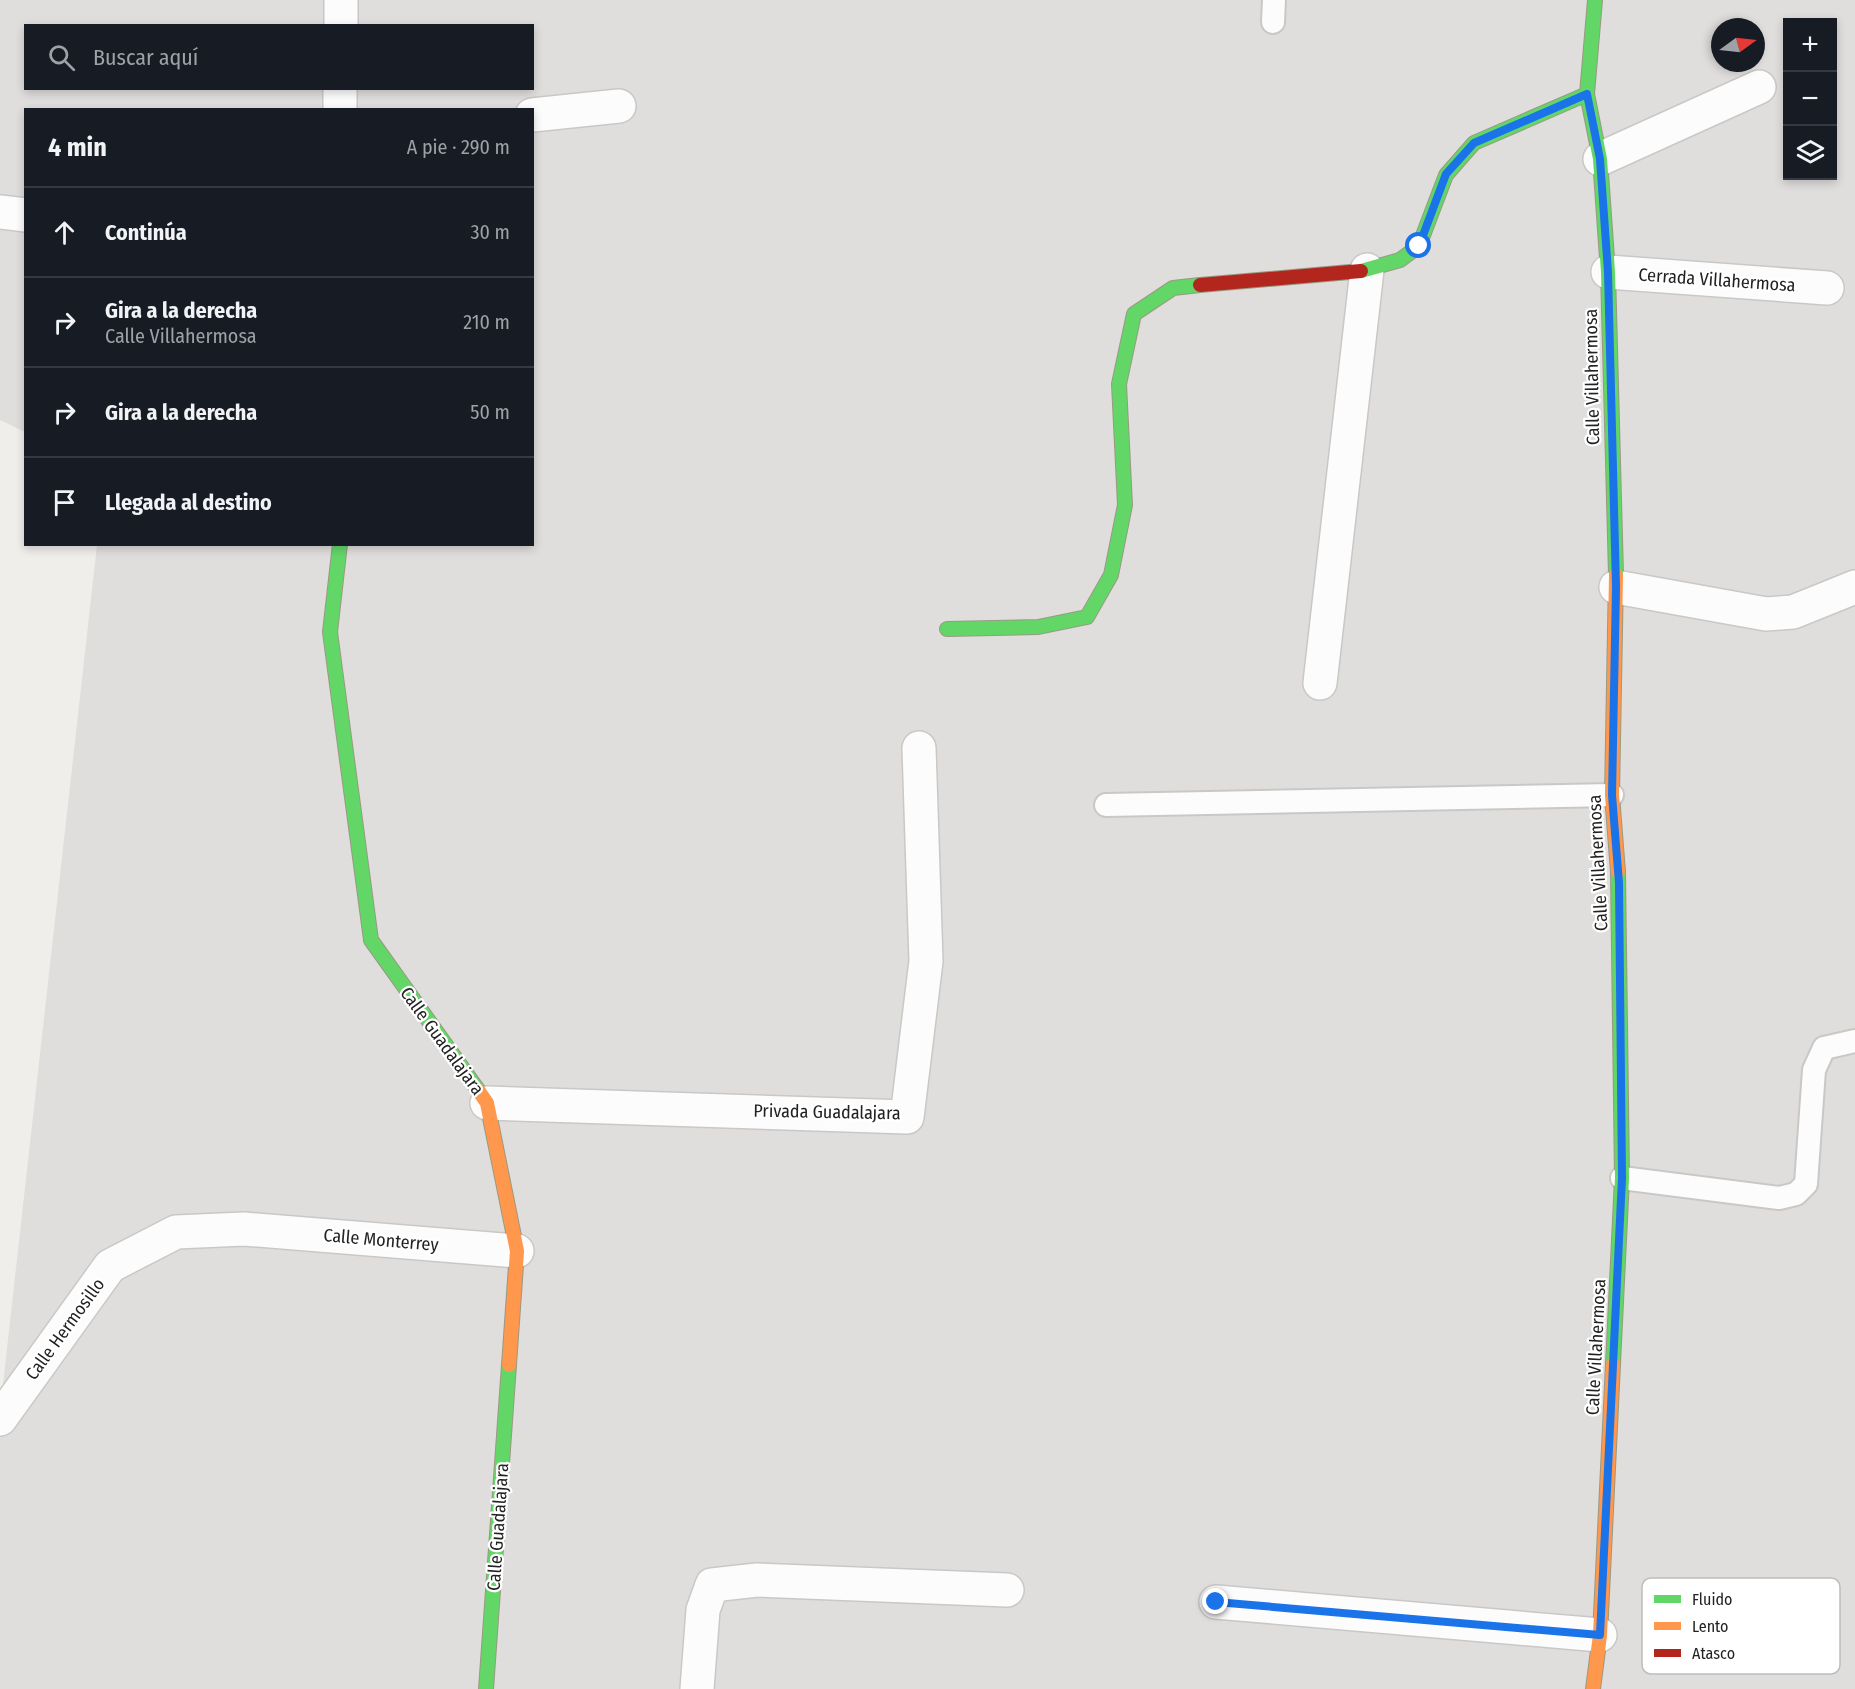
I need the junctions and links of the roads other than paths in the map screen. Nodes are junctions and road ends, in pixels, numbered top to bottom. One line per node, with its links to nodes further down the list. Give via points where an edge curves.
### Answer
1 (341, 0): 5 (street)
2 (1274, 0): 4 (lane)
3 (1595, 0): 8 (street, Calle Villahermosa)
4 (1273, 22)
5 (341, 24)
6 (1758, 87): 12 (street)
7 (340, 90): 10 (street)
8 (1587, 94): 12 (street, Calle Villahermosa); 15 (street, via 1474,143 1446,174 1419,246 1400,260)
9 (619, 106): 11 (street)
10 (340, 108)
11 (534, 115)
12 (1600, 159): 16 (street, Calle Villahermosa)
13 (0, 212): 14 (street)
14 (24, 215)
15 (1366, 270): 21 (street, via 1173,288 1134,314 1119,384 1125,505 1111,575 1092,609 1087,617 1038,627); 22 (street)
16 (1608, 272): 17 (street, Cerrada Villahermosa); 19 (street, Calle Villahermosa)
17 (1827, 288)
18 (340, 546): 27 (street, Calle Guadalajara, via 330,632 371,940)
19 (1616, 587): 20 (street, via 1766,614 1793,612); 24 (street, Calle Villahermosa)
20 (1855, 587)
21 (947, 629)
22 (1320, 683)
23 (920, 747): 27 (street, Privada Guadalajara, via 926,961 908,1117)
24 (1612, 795): 25 (lane); 28 (street, Calle Villahermosa, via 1619,883)
25 (1106, 805)
26 (1855, 1041): 28 (lane, via 1824,1048 1814,1070 1806,1184 1796,1194 1779,1198)
27 (487, 1103): 30 (street, Calle Guadalajara)
28 (1622, 1178): 34 (street, Calle Villahermosa)
29 (244, 1229): 30 (street, Calle Monterrey); 31 (street, Calle Hermosillo, via 176,1233 110,1266)
30 (517, 1251): 35 (street, Calle Guadalajara)
31 (0, 1419)
32 (1007, 1590): 36 (street, via 757,1580 712,1586 703,1610)
33 (1216, 1602): 34 (street)
34 (1600, 1635): 37 (street, Calle Villahermosa)
35 (486, 1689)
36 (697, 1689)
37 (1593, 1689)

